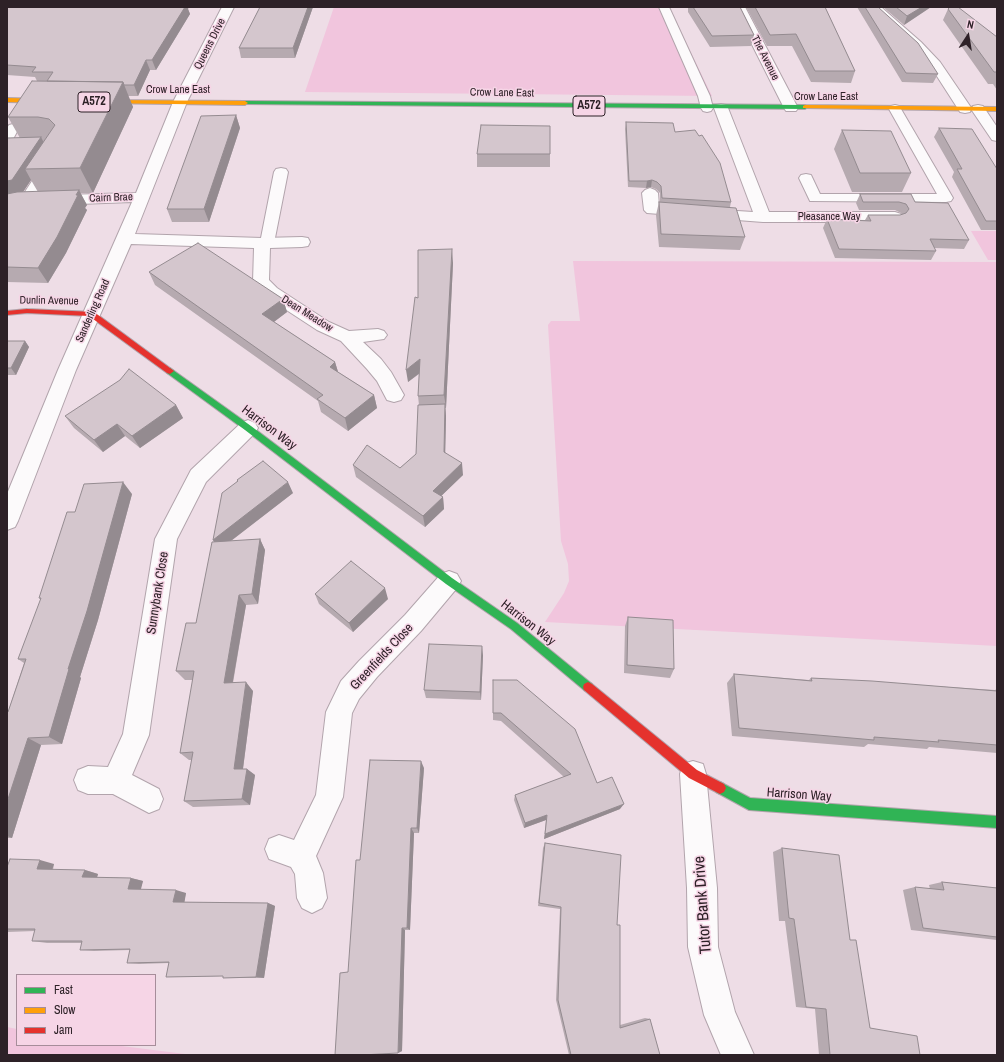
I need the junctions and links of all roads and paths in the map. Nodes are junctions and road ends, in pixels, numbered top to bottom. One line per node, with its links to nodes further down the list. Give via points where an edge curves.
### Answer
1 (228, 7): 8 (street, Queens Drive)
2 (664, 7): 9 (lane, via 704,96)
3 (739, 7): 10 (street, The Avenue)
4 (874, 7): 12 (street, via 917,45)
5 (7, 100): 6 (main road, A572)
6 (61, 101)
7 (91, 102): 8 (main road, Crow Lane East / A572)
8 (180, 102): 9 (main road, Crow Lane East / A572); 19 (street, Sanderling Road)
9 (714, 108): 10 (main road, Crow Lane East / A572); 22 (street)
10 (791, 108): 11 (main road, Crow Lane East / A572)
11 (895, 109): 12 (main road, Crow Lane East / A572); 17 (lane, via 946,198 815,198)
12 (971, 109): 13 (main road, Crow Lane East / A572); 14 (street)
13 (997, 109)
14 (997, 137)
15 (56, 154): 20 (lane)
16 (281, 172): 26 (lane)
17 (806, 178)
18 (650, 193): 22 (street, Pleasance Way, via 652,210)
19 (142, 197): 20 (street, Cairn Brae); 24 (street, Sanderling Road)
20 (26, 201): 21 (street, Cairn Brae)
21 (7, 204)
22 (763, 217): 23 (street, Pleasance Way)
23 (895, 217)
24 (125, 239): 26 (street); 28 (street, Sanderling Road)
25 (302, 242): 26 (street)
26 (265, 243): 30 (street, Dean Meadow, via 261,282 271,292 322,326)
27 (7, 313): 28 (main road, Dunlin Avenue)
28 (91, 314): 32 (main road, Harrison Way); 33 (street, Sanderling Road)
29 (378, 335): 30 (street, Dean Meadow)
30 (347, 337): 31 (street, Dean Meadow, via 374,364)
31 (394, 395)
32 (248, 428): 34 (main road, Harrison Way); 37 (street, Sunnybank Close, via 198,476 166,539 136,735)
33 (7, 521)
34 (449, 581): 35 (main road, Harrison Way, via 514,626); 40 (street, Greenfields Close, via 350,690 339,712 329,797 290,853 309,873)
35 (693, 774): 39 (main road, Harrison Way, via 749,804); 41 (street, Tutor Bank Drive, via 702,888 703,947 720,1015)
36 (88, 780): 37 (street)
37 (116, 781): 38 (street)
38 (149, 799)
39 (997, 822)
40 (312, 898)
41 (738, 1055)

